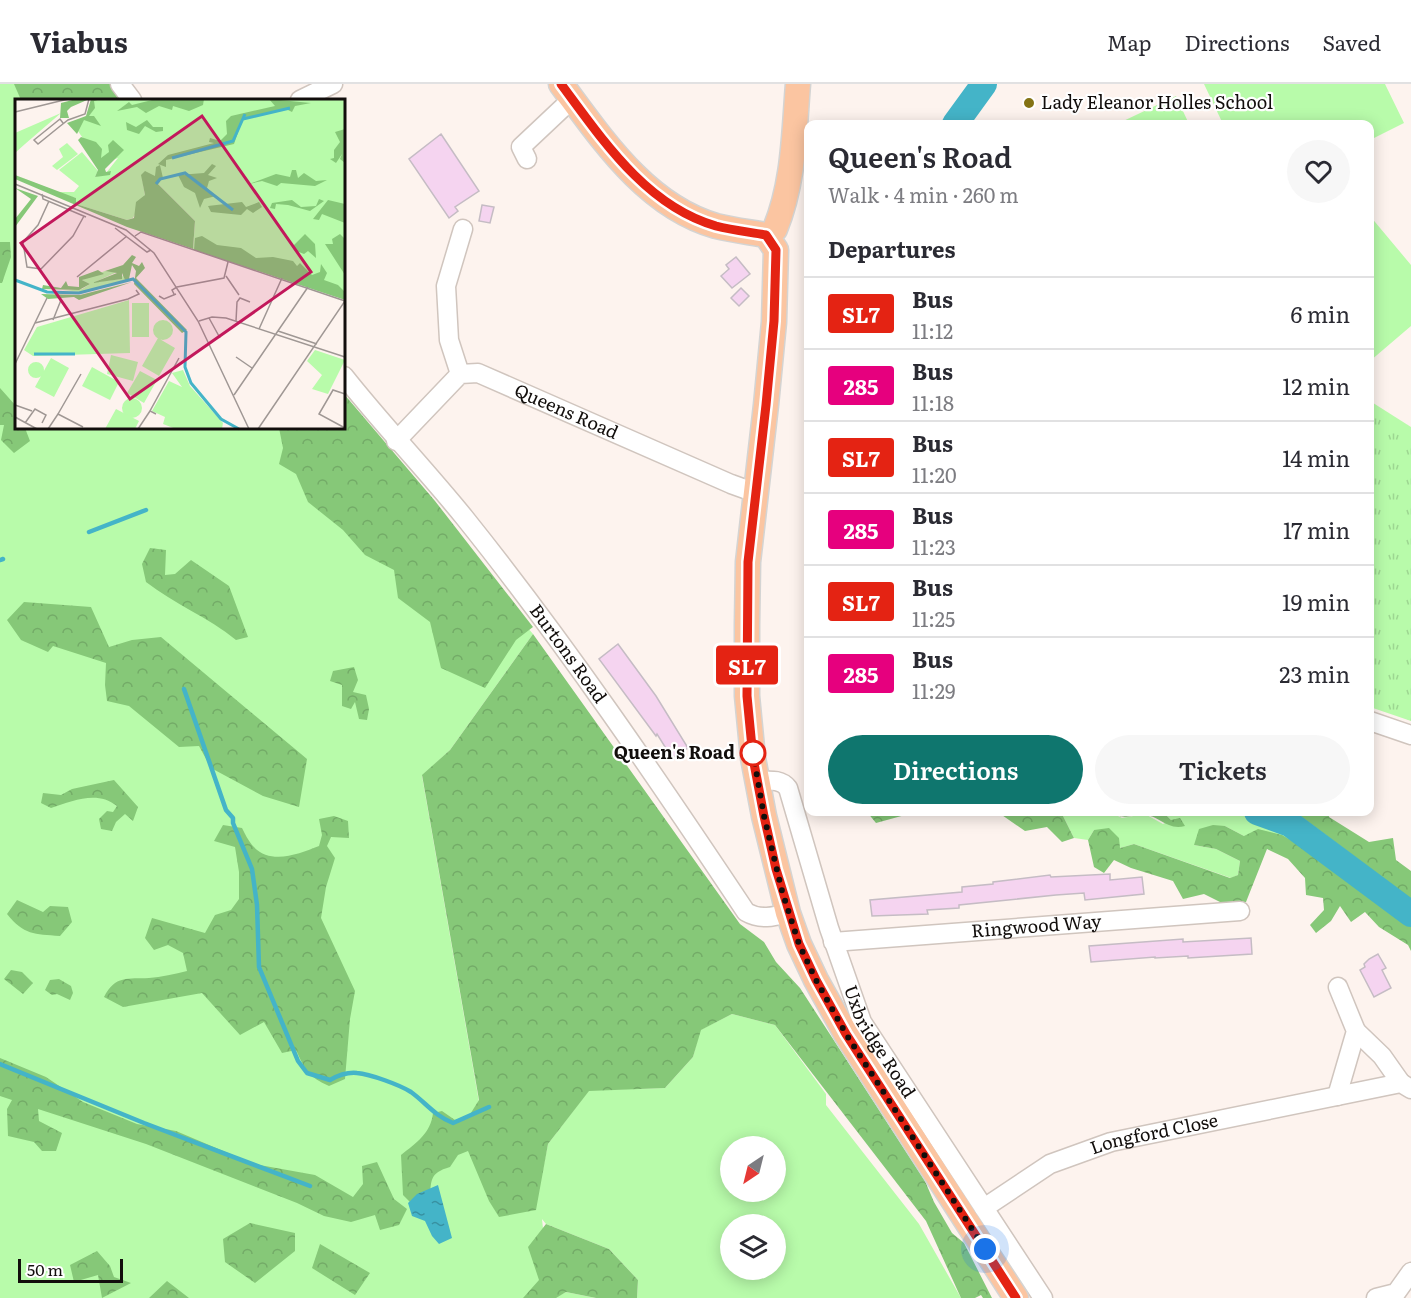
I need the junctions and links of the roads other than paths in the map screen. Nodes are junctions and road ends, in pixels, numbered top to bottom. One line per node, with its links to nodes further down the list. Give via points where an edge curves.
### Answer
1 (120, 84): 5 (street)
2 (333, 84): 6 (street)
3 (798, 84): 9 (main road, Uxbridge Road, via 792,163 782,212)
4 (567, 91): 7 (street, via 521,147); 9 (main road, via 615,153 653,193 682,212 715,226)
5 (131, 99)
6 (302, 99)
7 (527, 159)
8 (463, 229): 10 (street, via 446,286 449,340)
9 (770, 235): 13 (main road, Uxbridge Road, via 776,250 774,321)
10 (460, 374): 12 (street); 13 (street, Queens Road, via 478,373)
11 (345, 377): 12 (street, Burtons Road)
12 (396, 441): 18 (street, Burtons Road, via 463,516 586,679 746,912 771,918)
13 (756, 493): 16 (main road, Uxbridge Road, via 748,562 747,696)
14 (1374, 722): 15 (street)
15 (1411, 735)
16 (757, 781): 18 (main road, Uxbridge Road); 19 (street, Uxbridge Road, via 784,782 788,788)
17 (1240, 911): 19 (street, Ringwood Way)
18 (788, 913): 27 (main road, Uxbridge Road, via 816,980 846,1034)
19 (833, 942): 24 (street, Uxbridge Road, via 862,1022)
20 (1338, 987): 21 (street, Longford Close)
21 (1356, 1031): 22 (street, Longford Close); 23 (street)
22 (1406, 1086): 23 (street, Longford Close)
23 (1337, 1096): 24 (street, Longford Close, via 1111,1142 1050,1164)
24 (984, 1208): 28 (street, Uxbridge Road)
25 (1411, 1272): 26 (street)
26 (1397, 1296): 29 (street)
27 (1016, 1298)
28 (1042, 1298)
29 (1376, 1298)

